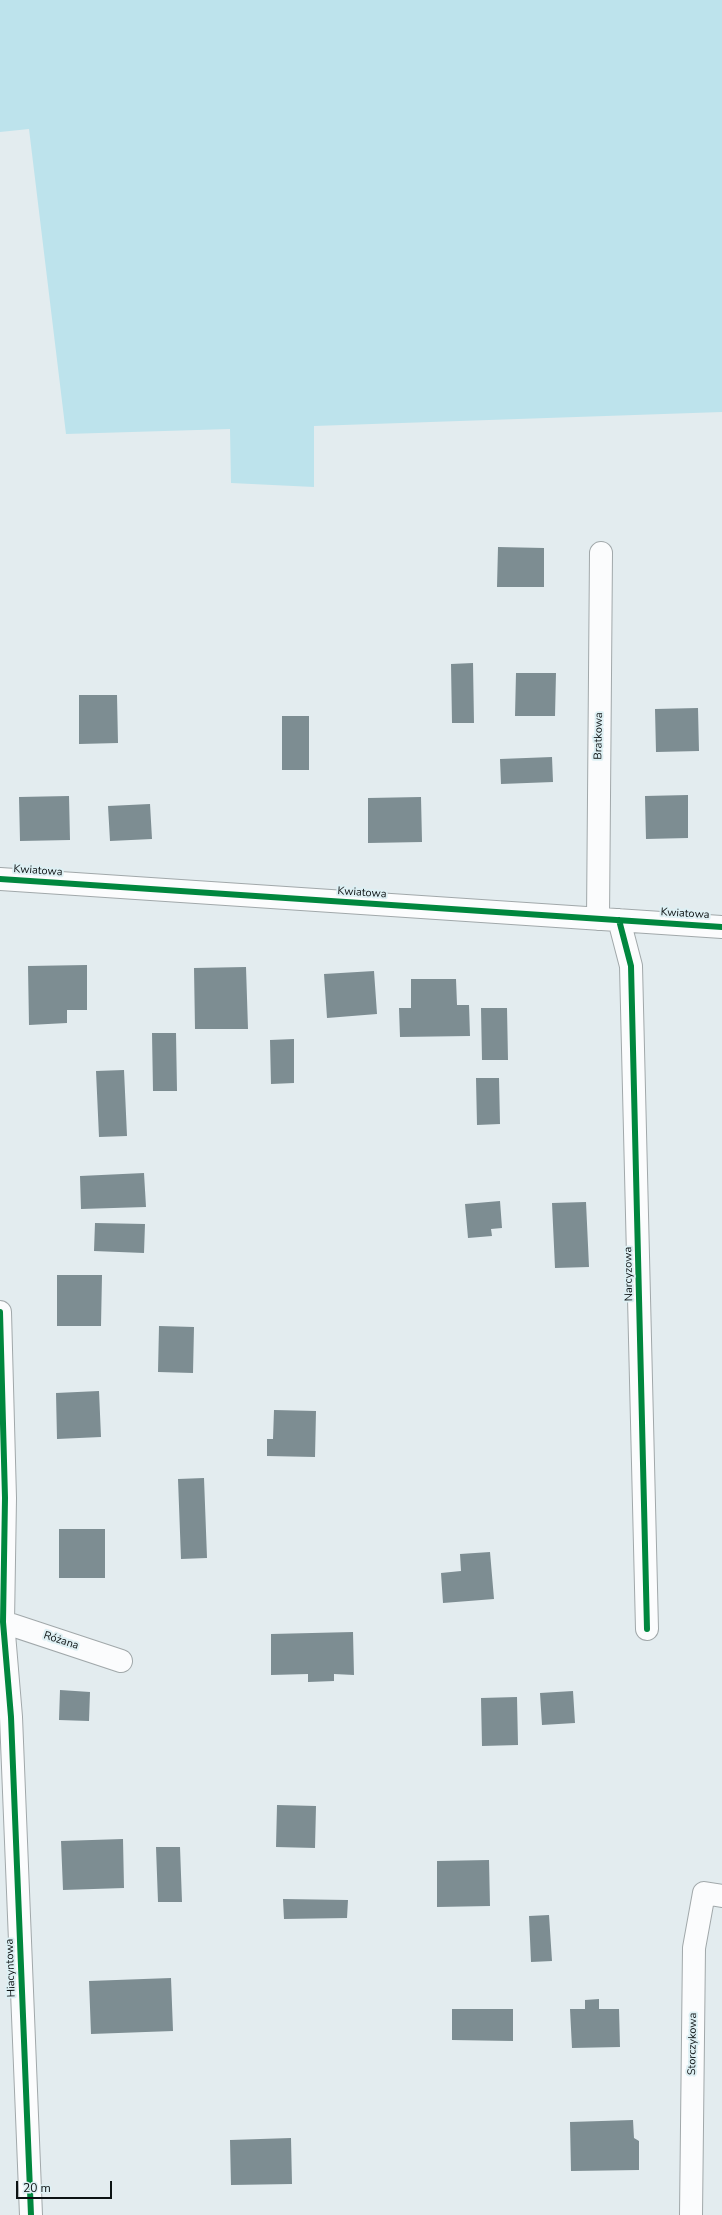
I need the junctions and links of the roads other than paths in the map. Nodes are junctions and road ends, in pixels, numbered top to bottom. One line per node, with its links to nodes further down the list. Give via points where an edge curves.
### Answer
1 (601, 553): 3 (street, Bratkowa)
2 (0, 879): 3 (street, Kwiatowa)
3 (608, 920): 4 (street, Kwiatowa); 7 (street, Narcyzowa, via 632,966)
4 (722, 926)
5 (0, 1312): 6 (street, Hiacyntowa, via 5,1498)
6 (2, 1622): 8 (street, Różana); 10 (street, Hiacyntowa, via 11,1717)
7 (647, 1629)
8 (121, 1662)
9 (722, 1896): 11 (street, Storczykowa, via 704,1893 694,1948)
10 (31, 2215)
11 (691, 2215)

